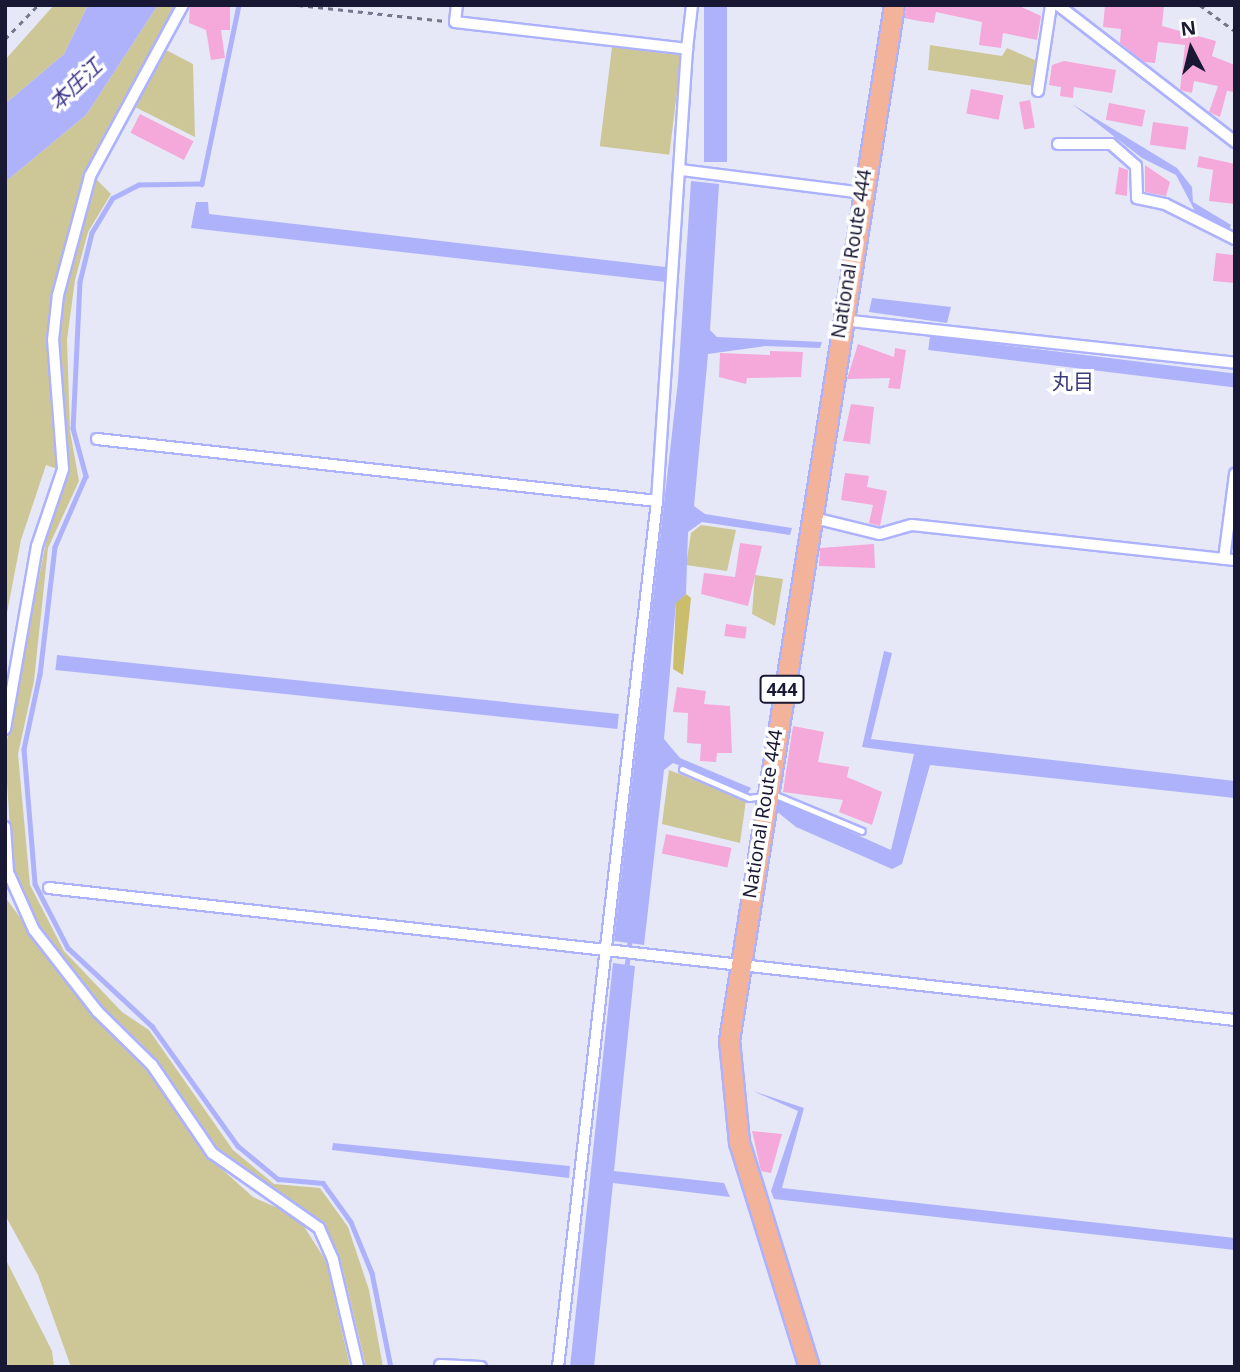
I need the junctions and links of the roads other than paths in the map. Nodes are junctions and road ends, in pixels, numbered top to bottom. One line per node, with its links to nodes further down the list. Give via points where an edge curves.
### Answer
1 (183, 5): 21 (street, via 90,176 58,295 54,340 63,469 37,546)
2 (457, 5): 7 (street, via 455,22)
3 (692, 5): 7 (street)
4 (894, 5): 12 (highway, National Route 444 / 444)
5 (1051, 5): 8 (street)
6 (1058, 5): 9 (street)
7 (687, 49): 11 (street)
8 (1038, 91)
9 (1235, 142)
10 (1058, 144): 13 (street, via 1111,144 1136,166 1137,198 1165,204)
11 (681, 170): 12 (street); 18 (street)
12 (863, 193): 14 (highway, National Route 444 / 444)
13 (1235, 239)
14 (842, 320): 15 (street); 19 (highway, National Route 444 / 444)
15 (1235, 363)
16 (97, 439): 18 (street)
17 (1235, 474): 20 (street)
18 (657, 501): 27 (street)
19 (809, 517): 20 (street, via 880,534 912,524); 23 (highway, National Route 444 / 444)
20 (1229, 559)
21 (5, 729)
22 (682, 769): 23 (lane, via 749,798)
23 (766, 796): 25 (lane, via 776,793); 28 (highway, National Route 444 / 444)
24 (5, 827): 31 (street, via 15,896 42,941 97,1012 152,1065 212,1153 318,1228 333,1260)
25 (862, 831)
26 (49, 888): 27 (street)
27 (604, 950): 28 (street); 33 (street)
28 (740, 964): 29 (street); 34 (highway, National Route 444 / 444, via 729,1040 731,1105)
29 (1235, 1020)
30 (440, 1365): 32 (street)
31 (358, 1367)
32 (481, 1367)
33 (558, 1367)
34 (809, 1367)

